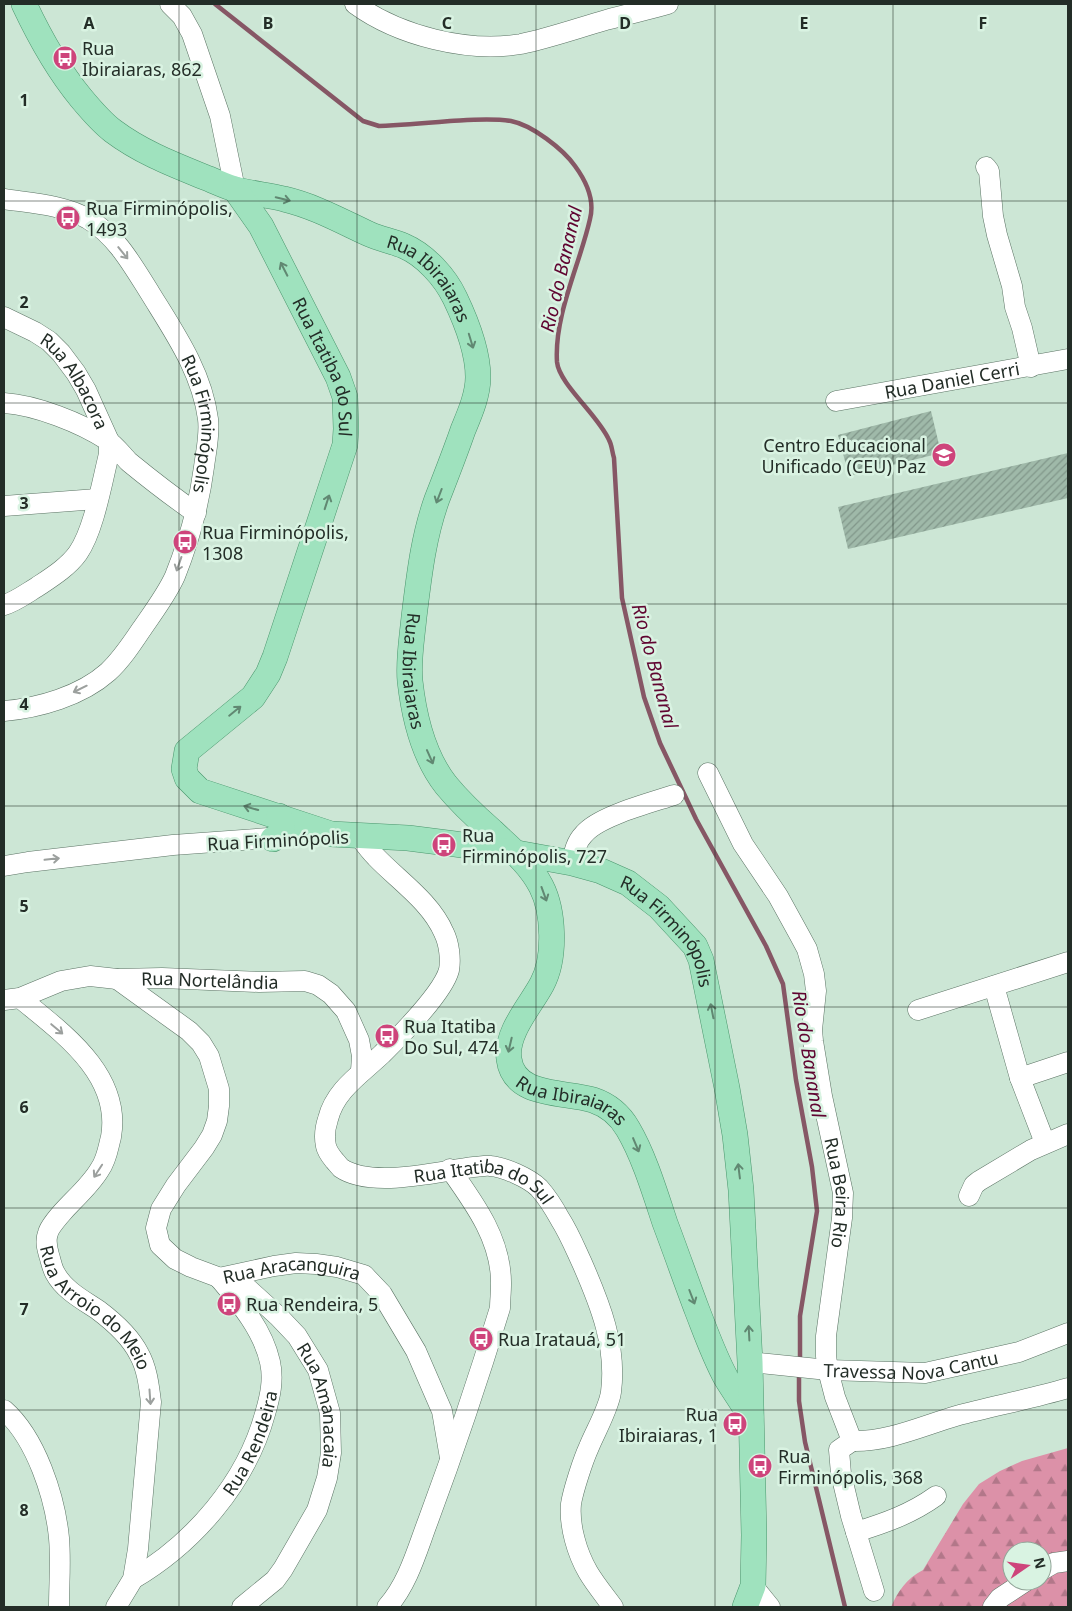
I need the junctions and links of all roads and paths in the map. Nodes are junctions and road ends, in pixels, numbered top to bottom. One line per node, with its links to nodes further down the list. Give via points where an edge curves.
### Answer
1 (24, 4): 6 (main road, Rua Ibiraiaras, via 57,67 109,128 161,160)
2 (170, 4): 6 (street, via 182,16 192,34 220,116)
3 (355, 4): 4 (street, via 415,34 487,46 522,44)
4 (668, 4)
5 (986, 166): 10 (street, via 997,235)
6 (235, 189): 21 (main road, Rua Itatiba do Sul, one-way to 6, via 200,791 187,778 185,759 192,747 253,697 268,674 345,445 345,396 261,226); 25 (main road, Rua Ibiraiaras, one-way to 25, via 286,199 409,248 427,261 450,288 461,312 473,347 478,377 475,400 428,528 409,673 421,733 439,774 468,809)
7 (4, 198): 16 (street, Rua Firminópolis, one-way to 16, via 67,210 97,225 126,255 184,347 208,418 209,434)
8 (4, 317): 13 (street, Rua Albacora, via 35,332 61,353 86,390)
9 (1068, 360): 10 (street, Rua Daniel Cerri)
10 (1030, 367): 11 (street, Rua Daniel Cerri)
11 (836, 401)
12 (4, 403): 13 (street, via 35,409 81,426)
13 (109, 441): 14 (street, Rua Albacora, via 109,454); 16 (street, via 127,460)
14 (97, 499): 15 (street); 17 (street, Rua Albacora, via 88,533 78,553 52,578)
15 (4, 506)
16 (196, 513): 18 (street, Rua Firminópolis, one-way to 18, via 174,578 126,652 108,672 68,696)
17 (4, 605)
18 (4, 711)
19 (708, 773): 45 (street, Rua Beira Rio, via 743,844 800,936 814,974 813,1041 844,1193)
20 (674, 795): 26 (street, via 596,822 576,846)
21 (276, 827): 22 (main road, Rua Itatiba do Sul); 27 (street, Rua Firminópolis, one-way to 21, via 173,845)
22 (331, 834): 23 (main road, Rua Firminópolis)
23 (359, 836): 24 (main road, Rua Firminópolis); 28 (street, Rua Itatiba do Sul)
24 (385, 838): 25 (main road, Rua Firminópolis, via 408,838); 28 (street, Rua Itatiba do Sul)
25 (518, 853): 26 (main road, Rua Firminópolis); 44 (main road, Rua Ibiraiaras, one-way to 44, via 543,890 551,925 551,942 548,969 515,1029 508,1051 509,1061 518,1079 528,1086 590,1099 607,1106 627,1126)
26 (572, 863): 43 (main road, Rua Firminópolis, one-way to 26, via 735,1135 701,960 695,946 645,894 601,871)
27 (4, 866)
28 (396, 876): 35 (street, Rua Itatiba do Sul, via 435,917 445,933 449,969 429,1003)
29 (1068, 962): 31 (street)
30 (117, 979): 32 (street, Rua Nortelândia, via 79,977); 35 (street, Rua Nortelândia, via 305,981 331,994 346,1011 359,1040); 41 (street, Rua Aracanguira, via 189,1031 201,1043 215,1072 219,1106 215,1128 167,1197 156,1228 160,1245 175,1259)
31 (994, 986): 33 (street); 36 (street)
32 (12, 999): 55 (street, Rua Arroio do Meio, one-way to 55, via 72,1041 98,1074 110,1103 112,1131 107,1154 88,1185 48,1232 46,1245 55,1274 62,1283 120,1328 140,1355 146,1371 151,1402)
33 (918, 1010)
34 (1068, 1062): 36 (street)
35 (361, 1071): 39 (street, Rua Itatiba do Sul, via 330,1108 326,1145 340,1168 367,1177 382,1178)
36 (1020, 1078): 38 (street)
37 (1068, 1134): 38 (street)
38 (1045, 1143): 40 (street, via 978,1181)
39 (450, 1169): 50 (street, via 488,1228 502,1284 500,1308); 63 (street, Rua Itatiba do Sul, via 490,1166 513,1172 537,1186 566,1229 595,1292 611,1348 613,1374 610,1397 586,1454 572,1503 572,1522 588,1572)
40 (969, 1196)
41 (219, 1278): 50 (street, Rua Aracanguira, via 296,1263 337,1267 364,1275 382,1294 416,1351 442,1411); 55 (street, Rua Rendeira, via 250,1318 270,1362 270,1397 262,1425 243,1469 223,1499 177,1547 155,1566); 61 (street, Rua Amanacaia, via 247,1288 297,1336 318,1370 332,1433 327,1478 317,1510 283,1570)
42 (1068, 1334): 45 (street, Travessa Nova Cantu, via 1019,1352 925,1374)
43 (757, 1362): 44 (main road); 45 (street, Travessa Nova Cantu); 46 (main road, Rua Firminópolis)
44 (721, 1367): 46 (main road, Rua Ibiraiaras)
45 (820, 1369): 49 (street, Rua Beira Rio)
46 (742, 1388): 58 (main road, Rua Firminópolis, via 751,1417 754,1535)
47 (1068, 1388): 49 (street, via 957,1416 887,1438)
48 (4, 1410): 59 (street, via 32,1449 50,1498 58,1538)
49 (852, 1442): 52 (street, via 839,1452 841,1474)
50 (450, 1462): 62 (street, Rua Aracanguira, via 409,1570)
51 (936, 1496): 52 (street, via 906,1515)
52 (856, 1532): 56 (street)
53 (1068, 1561): 54 (street)
54 (1052, 1563)
55 (133, 1578): 60 (street, Rua Arroio do Meio)
56 (874, 1591)
57 (1011, 1591): 65 (street)
58 (749, 1597): 64 (street)
59 (59, 1607)
60 (116, 1607)
61 (242, 1607)
62 (388, 1607)
63 (613, 1607)
64 (770, 1607)
65 (993, 1607)

